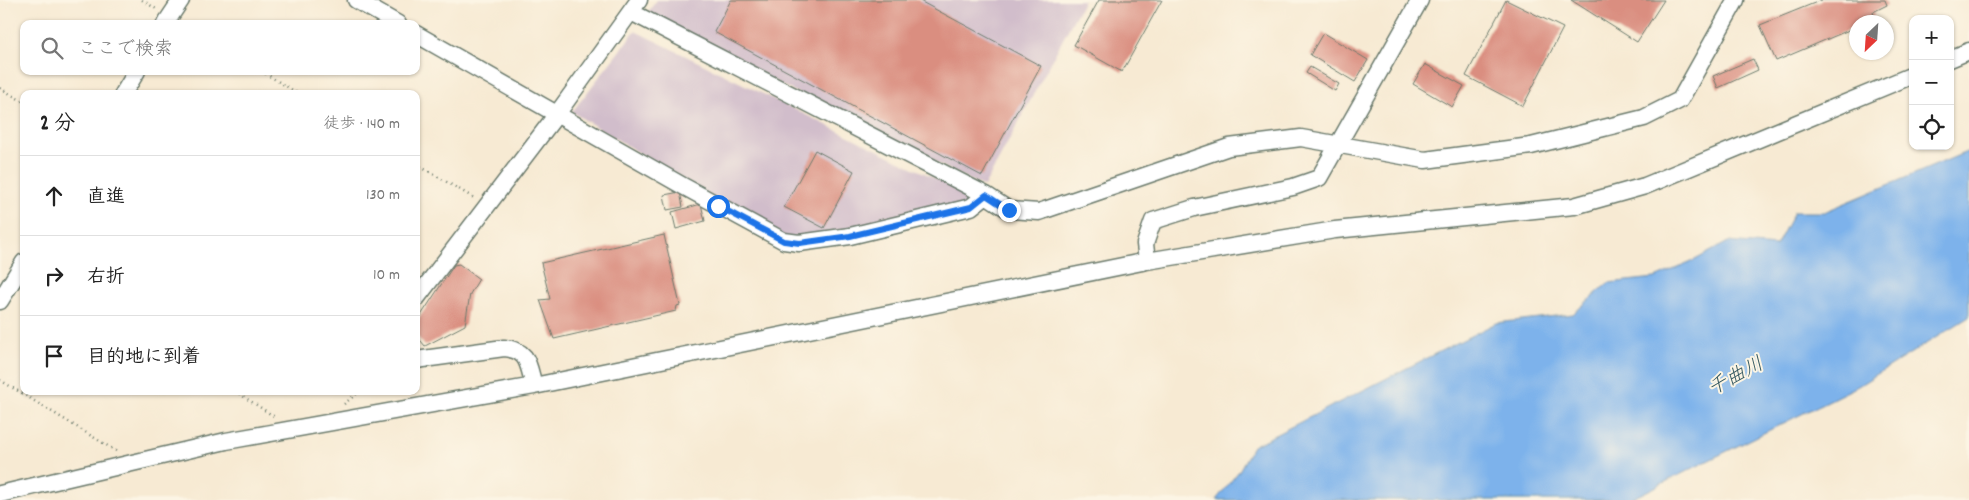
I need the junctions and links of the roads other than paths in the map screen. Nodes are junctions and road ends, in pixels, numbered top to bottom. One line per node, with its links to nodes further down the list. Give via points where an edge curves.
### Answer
1 (180, 0): 6 (street)
2 (356, 0): 7 (street)
3 (1420, 0): 15 (street)
4 (1736, 0): 15 (street, via 1680,100 1644,118 1531,146 1425,160)
5 (635, 6): 14 (street); 16 (street)
6 (168, 20)
7 (391, 20)
8 (420, 36): 14 (street)
9 (1969, 51): 10 (street)
10 (1954, 57)
11 (135, 75): 13 (street)
12 (1909, 77): 17 (street, via 1645,186 1574,206 1335,230)
13 (125, 90)
14 (557, 114): 16 (street, via 784,241 800,243 850,236 971,207); 19 (street)
15 (1339, 145): 16 (street, via 1302,138 1229,147 1039,212 1009,210); 17 (street, via 1319,178 1153,221 1145,244)
16 (986, 195)
17 (1147, 261): 22 (street)
18 (20, 268): 20 (street)
19 (420, 294)
20 (0, 301)
21 (420, 359): 22 (street, via 515,349 526,356)
22 (534, 386): 23 (street, via 226,441)
23 (0, 494)

